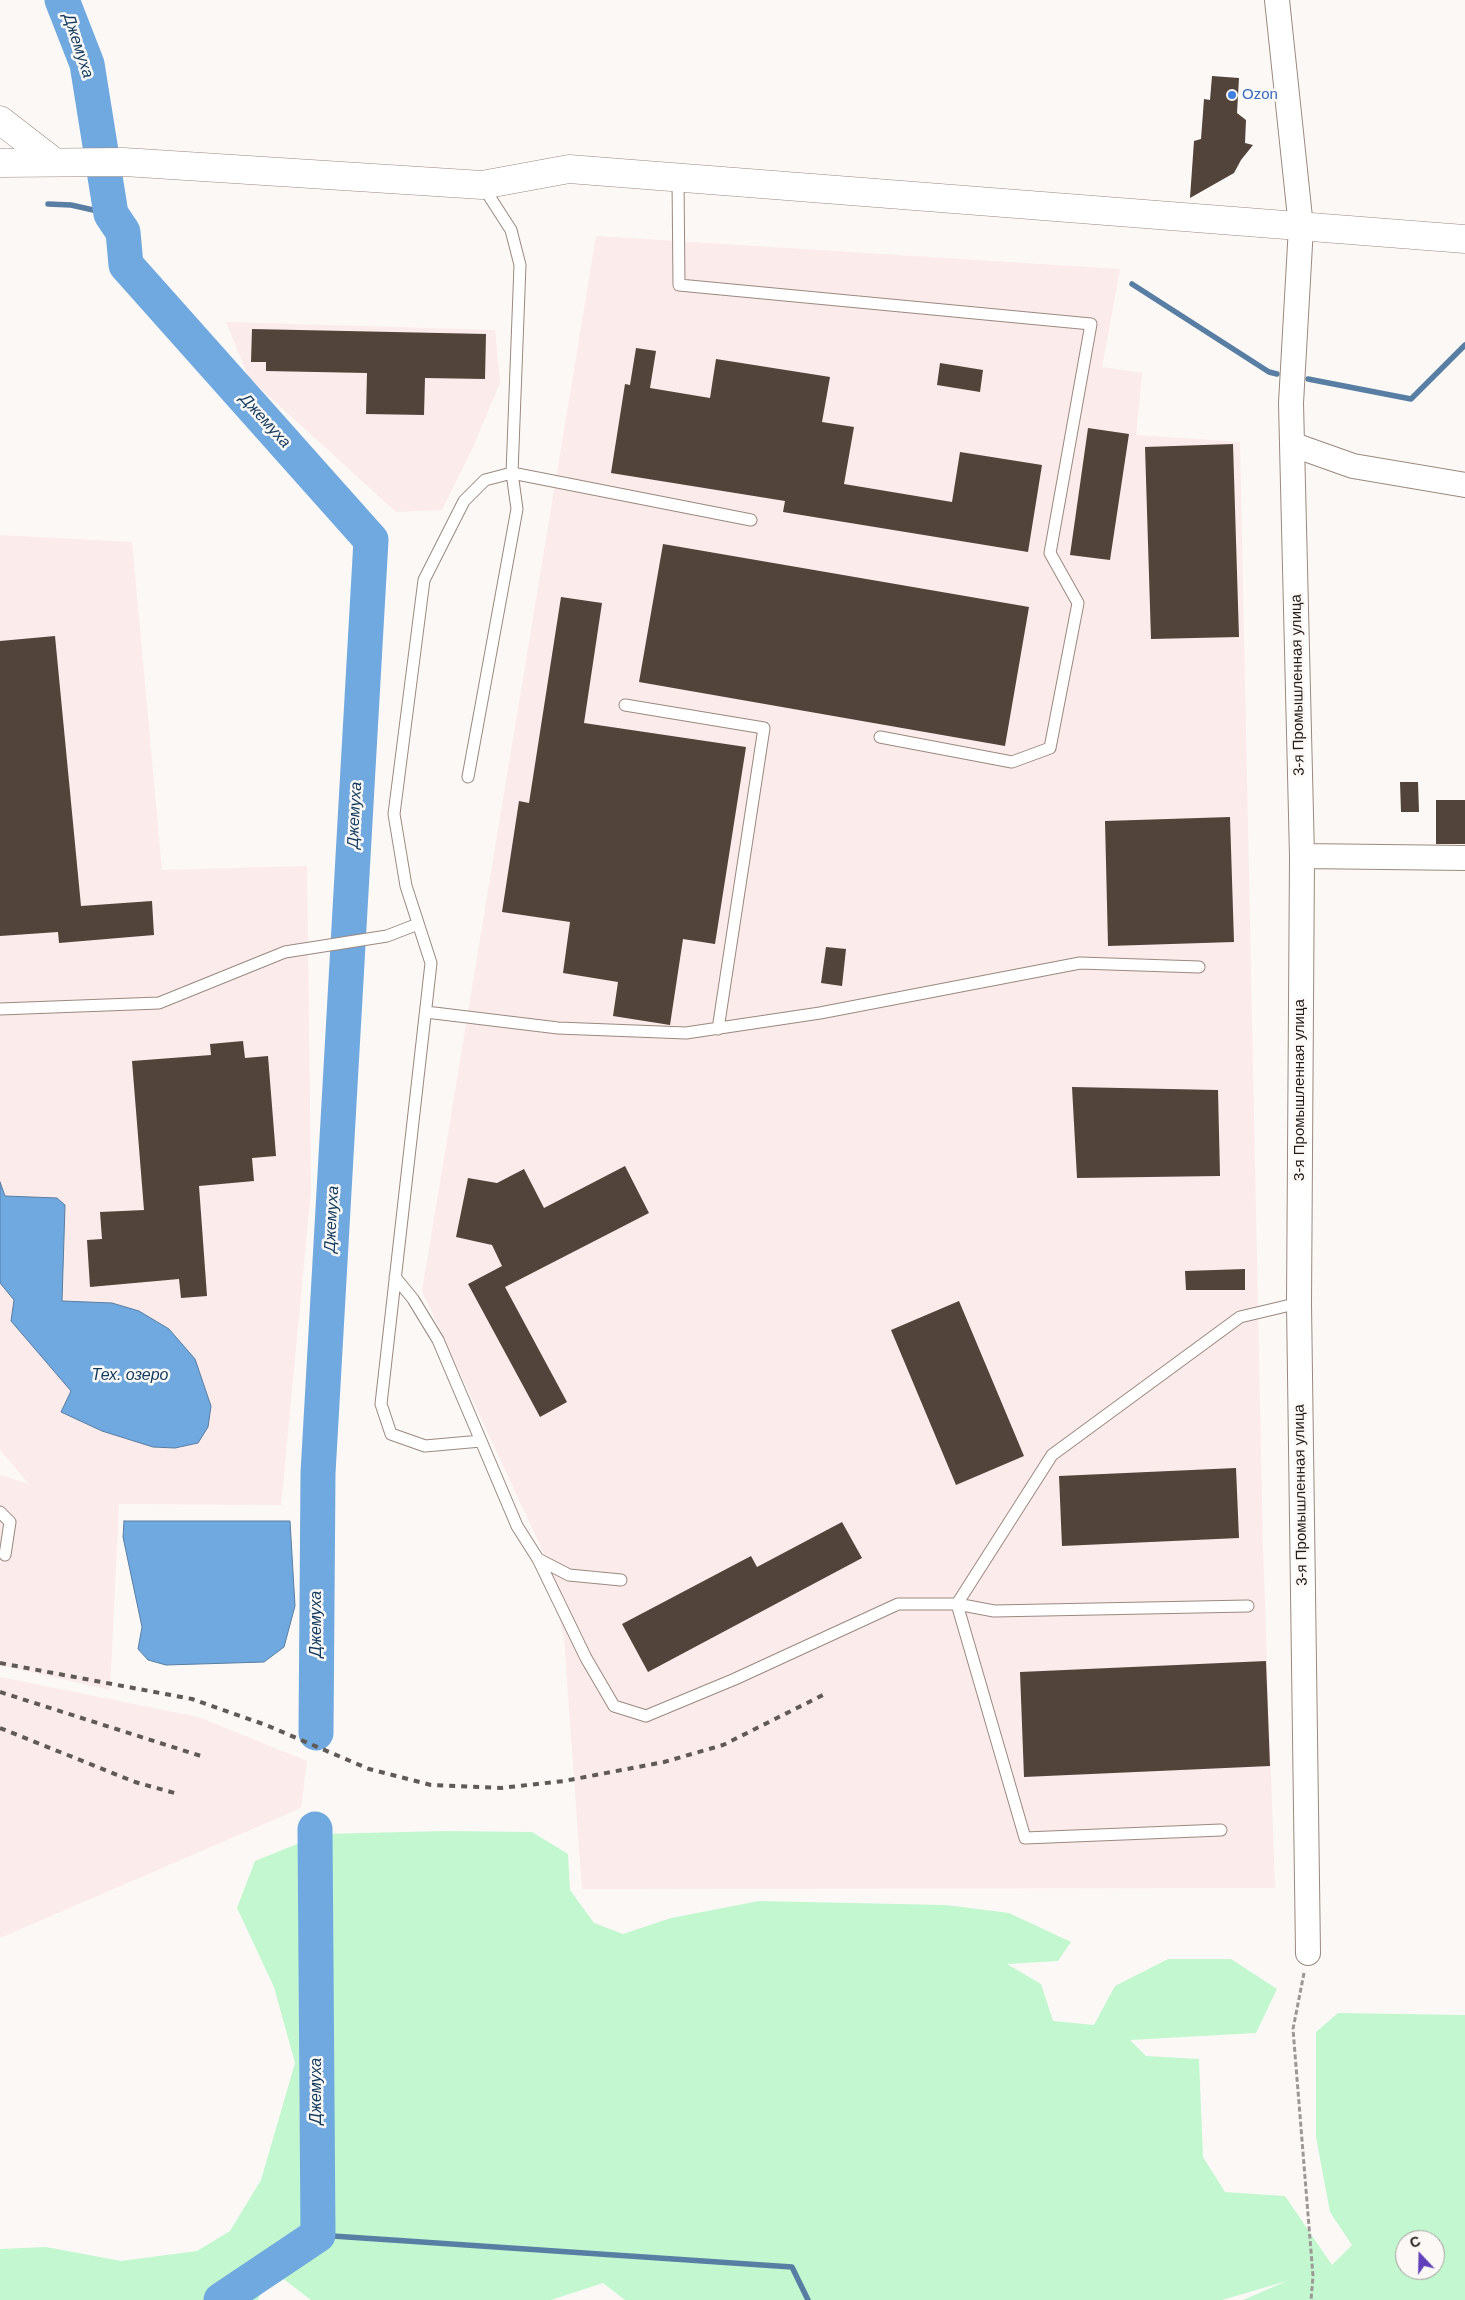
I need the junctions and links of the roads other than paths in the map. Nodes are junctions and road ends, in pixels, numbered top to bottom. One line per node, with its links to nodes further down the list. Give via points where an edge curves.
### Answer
1 (1277, 0): 7 (street, 3-я Промышленная улица)
2 (0, 120): 3 (street)
3 (58, 161): 4 (street); 6 (street, via 124,162)
4 (0, 163)
5 (678, 178): 6 (street, via 569,169); 7 (street); 14 (lane, via 679,285 1091,324 1050,553 1078,603 1050,748 1012,762)
6 (482, 185): 10 (lane, via 510,230 520,265)
7 (1301, 227): 8 (street); 9 (street, 3-я Промышленная улица, via 1291,402)
8 (1465, 238)
9 (1294, 445): 11 (street, via 1353,466); 16 (street, 3-я Промышленная улица)
10 (512, 473): 12 (lane); 15 (lane, via 517,509); 18 (lane, via 485,480 464,501 424,580 394,814 406,886)
11 (1465, 485)
12 (751, 520)
13 (625, 705): 22 (lane, via 764,728)
14 (880, 737)
15 (468, 777)
16 (1302, 856): 17 (street); 24 (street, 3-я Промышленная улица)
17 (1465, 858)
18 (418, 924): 20 (lane, via 387,936 285,952 159,1003); 21 (lane, via 432,963)
19 (1199, 967): 22 (lane, via 1080,963 820,1014)
20 (0, 1009)
21 (426, 1012): 22 (lane, via 558,1028 686,1033); 23 (lane)
22 (718, 1028)
23 (395, 1277): 25 (lane, via 438,1340); 25 (lane, via 381,1404 391,1434 425,1446)
24 (1298, 1303): 30 (lane, via 1240,1317 1052,1455); 33 (street, 3-я Промышленная улица)
25 (481, 1441): 28 (lane, via 517,1526)
26 (0, 1512): 27 (lane, via 10,1522)
27 (5, 1555)
28 (538, 1559): 29 (lane, via 569,1575); 30 (lane, via 586,1658 614,1706 646,1716 898,1604)
29 (621, 1580)
30 (957, 1604): 31 (lane, via 994,1611); 32 (lane, via 1025,1838)
31 (1248, 1606)
32 (1221, 1830)
33 (1308, 1953)

